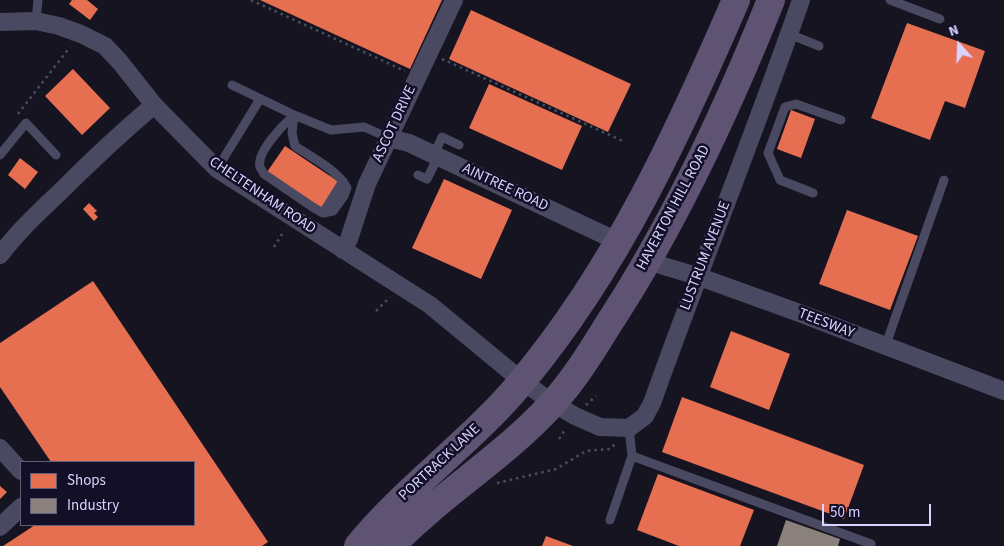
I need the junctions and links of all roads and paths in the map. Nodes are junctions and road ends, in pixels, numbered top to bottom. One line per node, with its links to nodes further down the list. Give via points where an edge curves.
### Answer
1 (38, 0): 10 (lane)
2 (251, 0): 15 (path)
3 (454, 0): 14 (street, ASCOT DRIVE)
4 (736, 0): 33 (main road, HAVERTON HILL ROAD, via 664,160)
5 (771, 0): 37 (main road, HAVERTON HILL ROAD, via 743,70)
6 (801, 0): 12 (street, LUSTRUM AVENUE)
7 (890, 0): 8 (lane)
8 (940, 19)
9 (0, 22): 10 (street, CHELTENHAM ROAD)
10 (36, 22): 11 (street, CHELTENHAM ROAD)
11 (81, 34): 18 (street, CHELTENHAM ROAD, via 105,46); 21 (path, via 17,115)
12 (789, 34): 13 (lane); 38 (street, LUSTRUM AVENUE)
13 (819, 46)
14 (429, 53): 15 (street, ASCOT DRIVE); 23 (path)
15 (418, 77): 22 (street, ASCOT DRIVE)
16 (232, 85): 17 (lane)
17 (260, 99): 19 (lane); 28 (lane)
18 (154, 105): 28 (street, CHELTENHAM ROAD); 36 (street, via 125,129)
19 (294, 115): 19 (lane, via 280,128 261,157 260,166 264,174 322,212 333,211 347,188 344,181 295,146 292,133); 22 (lane, via 331,130 364,127)
20 (841, 120): 31 (lane, via 796,104 785,107 768,153 780,180)
21 (26, 123): 25 (lane); 26 (lane)
22 (389, 138): 27 (street, AINTREE ROAD); 35 (street, ASCOT DRIVE, via 367,184)
23 (625, 142)
24 (459, 145): 27 (lane, via 442,137)
25 (56, 155)
26 (0, 156)
27 (436, 156): 29 (lane, via 427,179); 33 (street, AINTREE ROAD)
28 (217, 169): 35 (street, CHELTENHAM ROAD)
29 (418, 175)
30 (944, 180): 41 (lane)
31 (813, 193)
32 (285, 230): 34 (path)
33 (619, 242): 42 (main road, HAVERTON HILL ROAD, via 578,308)
34 (274, 248)
35 (343, 250): 42 (street, CHELTENHAM ROAD, via 430,305)
36 (0, 253)
37 (647, 261): 38 (street, TEESWAY); 44 (main road, HAVERTON HILL ROAD, via 591,352)
38 (698, 276): 41 (street, TEESWAY); 45 (street, LUSTRUM AVENUE, via 652,403 645,416)
39 (392, 294): 40 (path)
40 (376, 311)
41 (885, 347): 43 (street, TEESWAY)
42 (522, 381): 44 (street, CHELTENHAM ROAD); 54 (main road, PORTRACK LANE, via 483,423 390,510)
43 (1004, 391)
44 (553, 403): 45 (street, via 600,426); 55 (main road, PORTRACK LANE, via 516,440 445,496)
45 (629, 428): 47 (lane); 49 (path, via 610,449 586,451 556,469)
46 (0, 448): 48 (street)
47 (632, 456): 51 (lane); 53 (lane)
48 (20, 470)
49 (492, 486)
50 (20, 508): 52 (street)
51 (610, 520)
52 (0, 527)
53 (871, 544)
54 (358, 546)
55 (391, 546)

